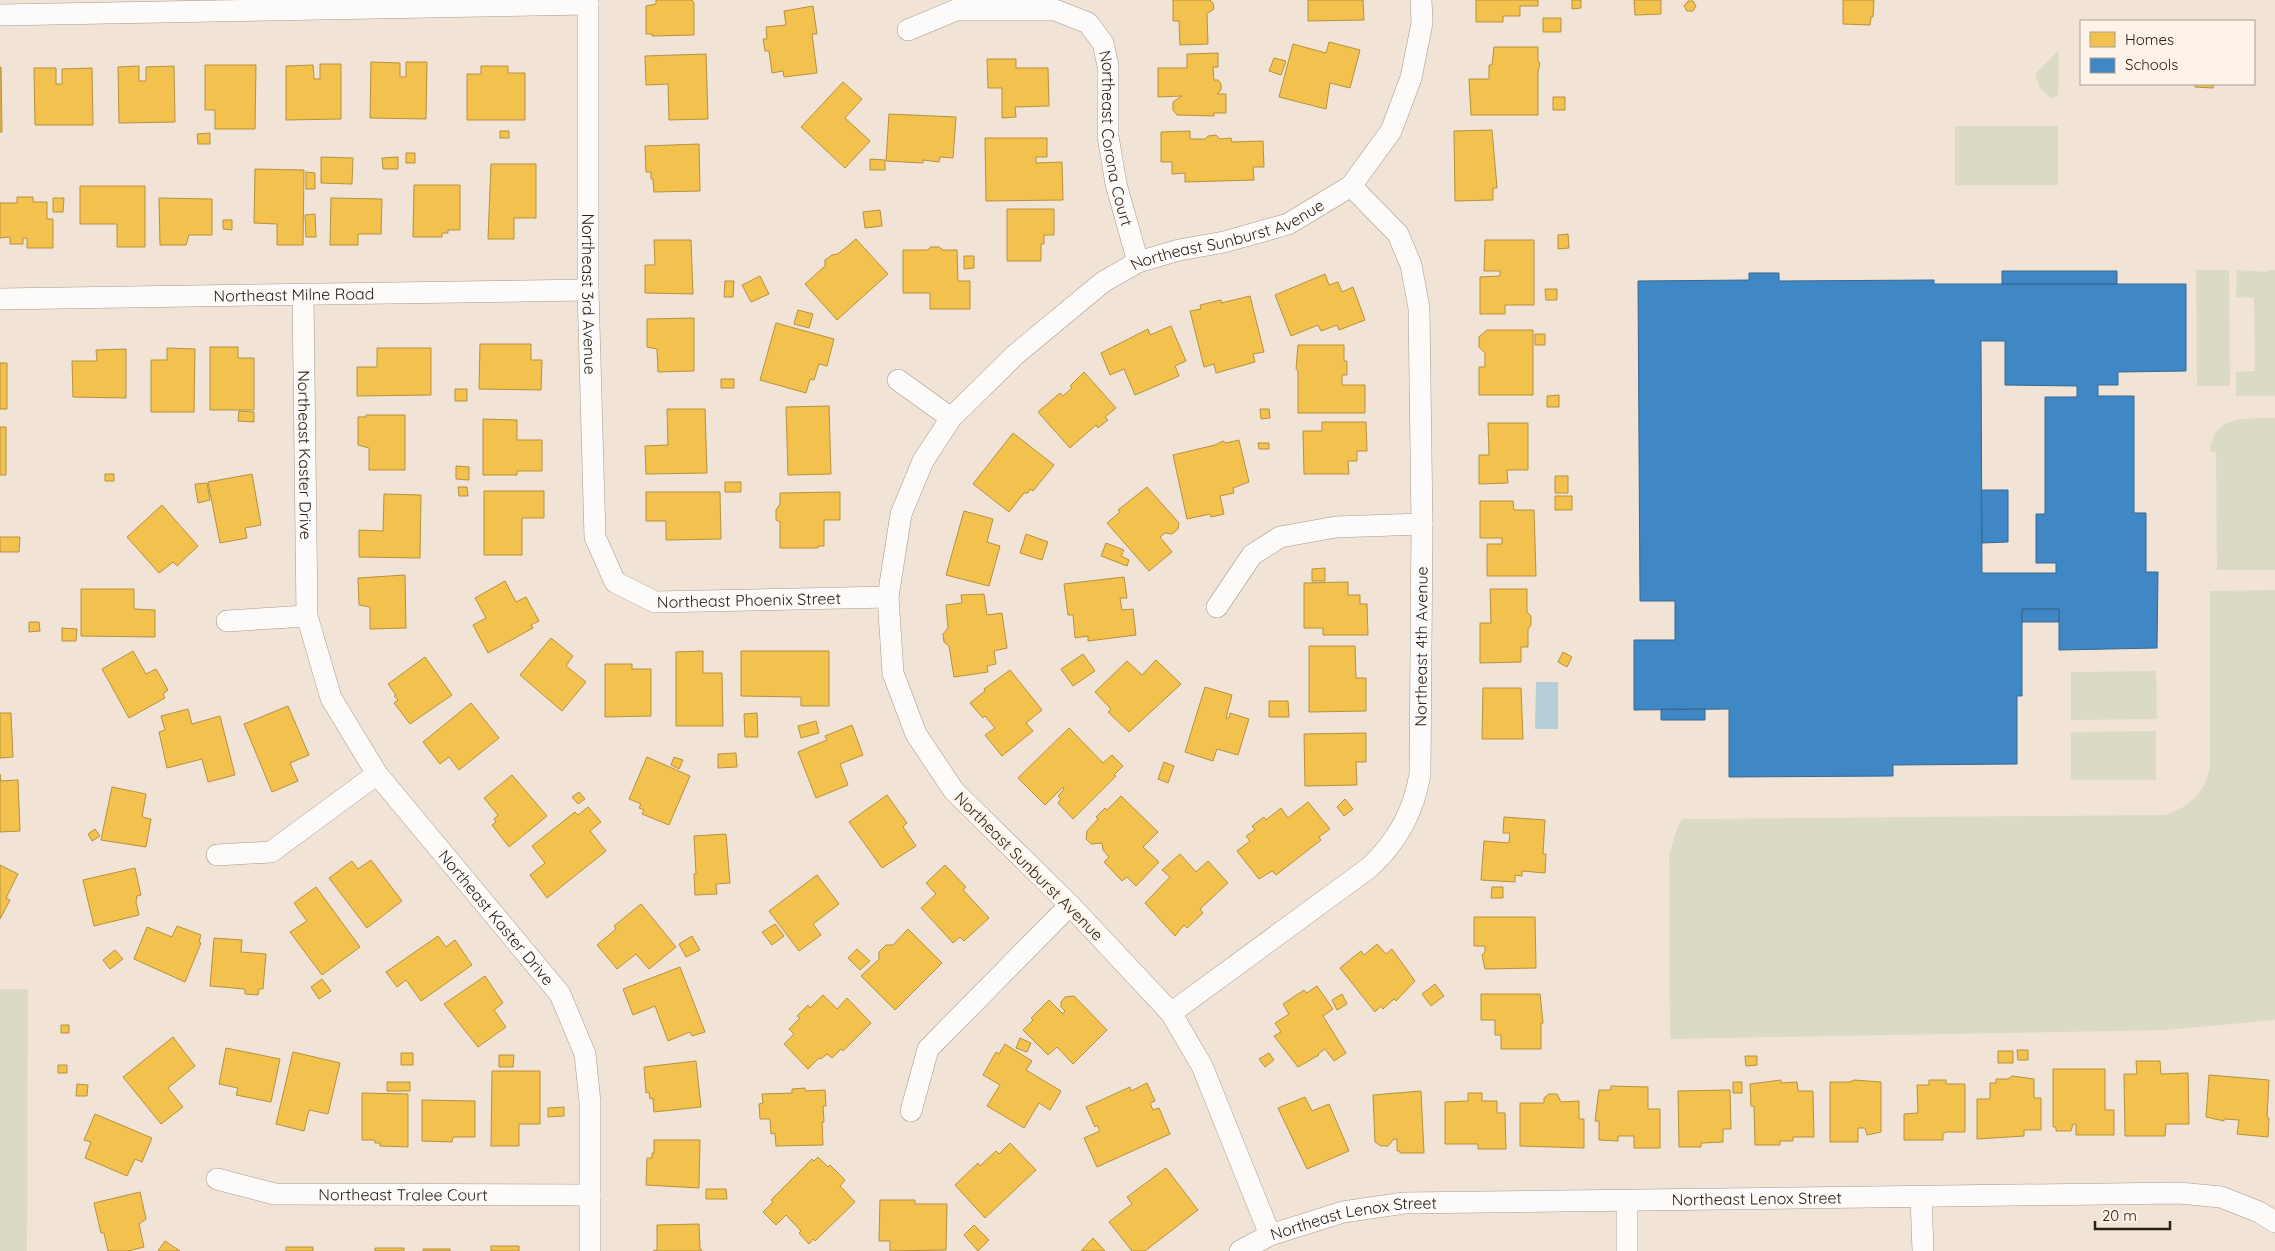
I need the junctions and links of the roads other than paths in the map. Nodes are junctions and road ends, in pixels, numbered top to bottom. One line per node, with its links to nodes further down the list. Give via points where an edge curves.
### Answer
1 (1421, 0): 5 (street, Northeast Sunburst Avenue, via 1422,23 1412,78 1391,131)
2 (588, 2): 3 (street); 7 (street, Northeast 3rd Avenue)
3 (0, 15)
4 (908, 30): 6 (street, Northeast Corona Court, via 956,10 1055,10 1088,23 1103,43 1108,66 1108,136 1116,184)
5 (1351, 186): 6 (street, Northeast Sunburst Avenue, via 1288,224); 12 (street, Northeast 4th Avenue, via 1398,234 1412,265 1419,308)
6 (1138, 262): 11 (street, Northeast Sunburst Avenue, via 1103,282 1014,355)
7 (588, 290): 8 (street, Northeast Milne Road); 13 (street, Northeast 3rd Avenue, via 595,537)
8 (303, 294): 9 (street, Northeast Milne Road); 16 (street, Northeast Kaster Drive)
9 (0, 299)
10 (898, 380): 11 (street)
11 (951, 418): 14 (street, Northeast Sunburst Avenue, via 924,461 901,514)
12 (1422, 524): 15 (street, via 1336,527 1280,537 1252,554); 21 (street, Northeast 4th Avenue, via 1420,774 1412,809 1401,831 1387,851 1370,866)
13 (615, 582): 14 (street, Northeast Phoenix Street, via 655,602)
14 (888, 597): 20 (street, Northeast Sunburst Avenue, via 893,673 916,734 954,792)
15 (1217, 607)
16 (307, 616): 17 (street); 18 (street, Northeast Kaster Drive, via 331,698)
17 (227, 621)
18 (377, 774): 19 (street, via 271,852); 24 (street, Northeast Kaster Drive, via 560,994 585,1054 590,1102)
19 (217, 855)
20 (1070, 905): 21 (street, Northeast Sunburst Avenue); 22 (street, via 928,1048)
21 (1171, 1013): 28 (street, Northeast Sunburst Avenue, via 1202,1066)
22 (911, 1111)
23 (217, 1178): 24 (street, Northeast Tralee Court, via 275,1194)
24 (590, 1195): 29 (street, Northeast Kaster Drive)
25 (1922, 1197): 26 (street, Northeast Lenox Street); 27 (street, Northeast Lenox Street, via 2179,1193 2221,1197); 32 (street)
26 (1626, 1202): 28 (street, Northeast Lenox Street, via 1404,1203 1343,1212); 31 (street)
27 (2275, 1222)
28 (1270, 1235): 30 (street, Northeast Lenox Street)
29 (590, 1251)
30 (1240, 1251)
31 (1627, 1251)
32 (1922, 1251)

